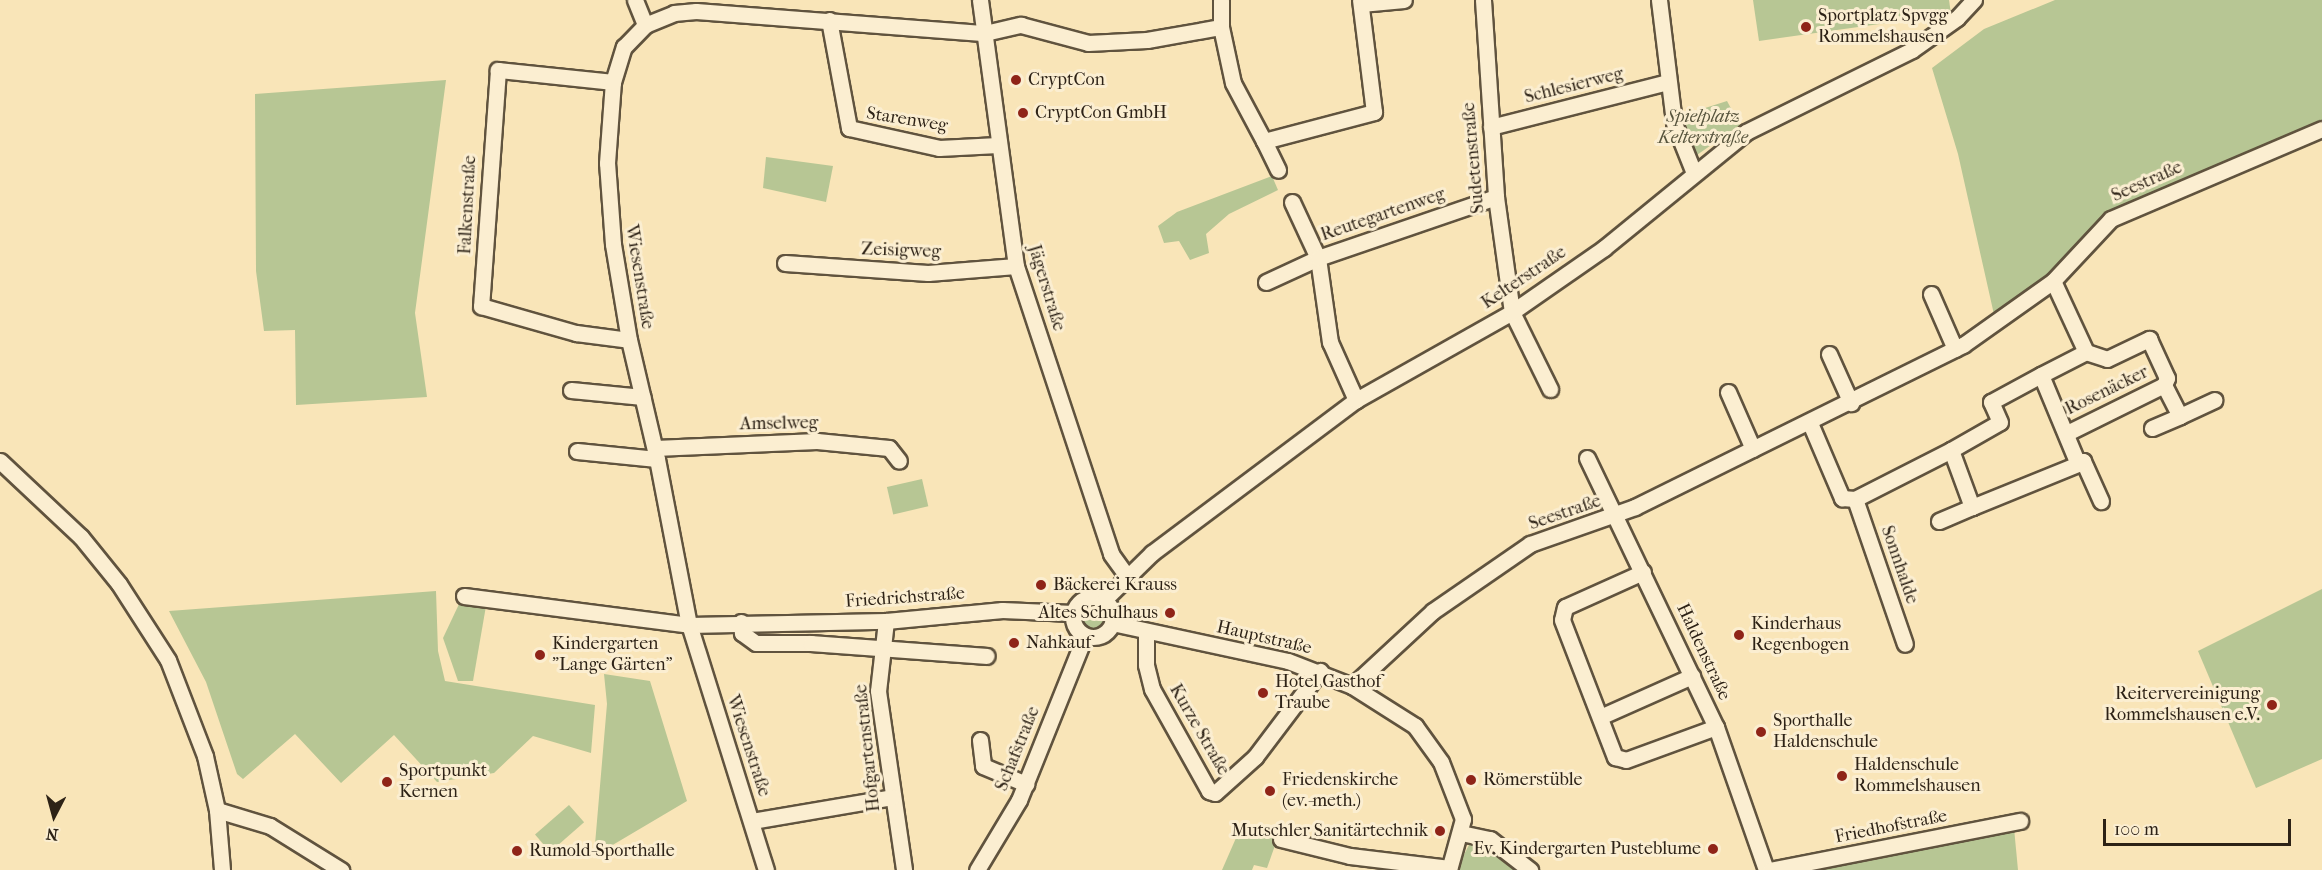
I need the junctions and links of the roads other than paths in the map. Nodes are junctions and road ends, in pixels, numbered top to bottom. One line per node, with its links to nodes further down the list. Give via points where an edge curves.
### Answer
1 (635, 0): 10 (street)
2 (980, 0): 12 (street, Jägerstraße)
3 (1221, 0): 11 (street)
4 (1404, 0): 8 (street)
5 (1483, 0): 15 (street, Sudetenstraße)
6 (1659, 0): 14 (street)
7 (1974, 0): 20 (street, Kelterstraße, via 1957,18 1912,50 1746,132)
8 (1360, 2): 17 (street, via 1374,112)
9 (829, 20): 10 (street, Wiesenstraße, via 696,11 674,13); 12 (street, Wiesenstraße); 18 (street, Starenweg, via 849,128 939,148)
10 (645, 25): 13 (street, Wiesenstraße, via 624,47)
11 (1221, 27): 12 (street, Wiesenstraße, via 1101,44 1021,25); 17 (street, via 1233,83)
12 (985, 33): 18 (street, Jägerstraße)
13 (613, 82): 30 (street, Wiesenstraße, via 608,198); 30 (street, Falkenstraße, via 498,70 481,306 576,333)
14 (1667, 82): 15 (street, Schlesierweg); 20 (street, via 1674,123)
15 (1491, 127): 21 (street, Sudetenstraße)
16 (2322, 129): 26 (street, Seestraße, via 2111,219)
17 (1264, 141): 19 (street)
18 (998, 145): 25 (street, Jägerstraße)
19 (1278, 170)
20 (1694, 173): 29 (street, Kelterstraße, via 1604,248)
21 (1496, 197): 23 (street, Reutegartenweg); 29 (street, Sudetenstraße)
22 (1292, 202): 23 (street, Reutegartenweg)
23 (1318, 258): 27 (street, Reutegartenweg); 40 (street, via 1330,342)
24 (785, 263): 25 (street, Zeisigweg, via 928,273)
25 (1016, 266): 61 (street, Jägerstraße, via 1111,554)
26 (2053, 280): 31 (street, Seestraße); 32 (street)
27 (1266, 282)
28 (1931, 294): 31 (street)
29 (1512, 312): 36 (street); 40 (street, Kelterstraße)
30 (629, 340): 39 (street, Wiesenstraße)
31 (1954, 350): 42 (street, Seestraße)
32 (2086, 352): 34 (street); 35 (street, Rosenäcker, via 2107,359 2149,339 2167,378)
33 (1829, 354): 42 (street)
34 (2041, 375): 46 (street, Rosenäcker); 48 (street, via 1991,402 2000,422)
35 (2164, 385): 43 (street, Rosenäcker); 46 (street, Rosenäcker)
36 (1550, 389)
37 (571, 390): 39 (street)
38 (1728, 392): 47 (street)
39 (643, 397): 50 (street, Wiesenstraße)
40 (1356, 400): 61 (street, Kelterstraße)
41 (2214, 400): 43 (street)
42 (1851, 403): 44 (street, Seestraße)
43 (2180, 416): 45 (street)
44 (1810, 423): 47 (street, Seestraße); 55 (street, via 1842,498)
45 (2152, 428)
46 (2067, 433): 54 (street, Rosenäcker)
47 (1752, 449): 58 (street, Seestraße)
48 (1951, 450): 55 (street); 57 (street)
49 (577, 451): 50 (street, Amselweg)
50 (656, 453): 53 (street, Amselweg, via 817,441 889,448); 68 (street, Wiesenstraße)
51 (1587, 458): 58 (street, Haldenstraße)
52 (0, 461): 82 (street, via 81,537 119,584 168,660 205,756)
53 (898, 461)
54 (2078, 464): 56 (street, Rosenäcker, via 2083,461); 57 (street)
55 (1855, 499): 71 (street, Sonnhalde)
56 (2101, 501)
57 (1972, 507): 59 (street)
58 (1617, 515): 60 (street, Haldenstraße); 76 (street, Seestraße, via 1530,544 1433,611)
59 (1939, 521)
60 (1643, 572): 75 (street, Haldenstraße); 77 (street, via 1565,607 1562,620)
61 (1126, 575): 63 (street, Kelterstraße)
62 (464, 596): 68 (street, Friedrichstraße)
63 (1104, 600): 64 (street, via 1087,598); 67 (street, via 1112,611)
64 (1073, 613): 65 (street, Friedrichstraße, via 1002,610); 70 (street, via 1077,629)
65 (886, 621): 66 (street, Friedrichstraße); 72 (street, Hofgartenstraße)
66 (741, 622): 68 (street, Friedrichstraße); 72 (street, via 747,639 756,643)
67 (1112, 623): 69 (street, Hauptstraße); 70 (street, via 1100,636)
68 (689, 624): 83 (street, Wiesenstraße)
69 (1146, 632): 74 (street, Hauptstraße); 74 (street, Kurze Straße, via 1146,665 1152,689 1209,791 1215,793 1255,757)
70 (1085, 636): 80 (street, Schafstraße)
71 (1905, 644)
72 (881, 650): 73 (street); 81 (street, Hofgartenstraße, via 878,692)
73 (987, 656)
74 (1320, 671): 76 (street, Hauptstraße)
75 (1692, 676): 77 (street); 78 (street, Haldenstraße)
76 (1352, 686): 85 (street, Hauptstraße, via 1415,726 1441,762 1463,819)
77 (1600, 717): 78 (street, via 1615,757 1626,760)
78 (1716, 727): 94 (street, Haldenstraße)
79 (980, 740): 80 (street, via 983,766)
80 (1026, 784): 92 (street, Schafstraße, via 1005,829)
81 (892, 797): 83 (street); 91 (street, Hofgartenstraße)
82 (217, 810): 88 (street); 89 (street, via 270,826)
83 (752, 821): 90 (street, Wiesenstraße)
84 (2020, 821): 94 (street, Friedhofstraße)
85 (1461, 833): 87 (street, Hauptstraße); 93 (street, via 1490,838)
86 (1281, 839): 87 (street, via 1350,856)
87 (1449, 869)
88 (222, 870)
89 (341, 870)
90 (766, 870)
91 (904, 870)
92 (977, 870)
93 (1530, 870)
94 (1768, 870)

